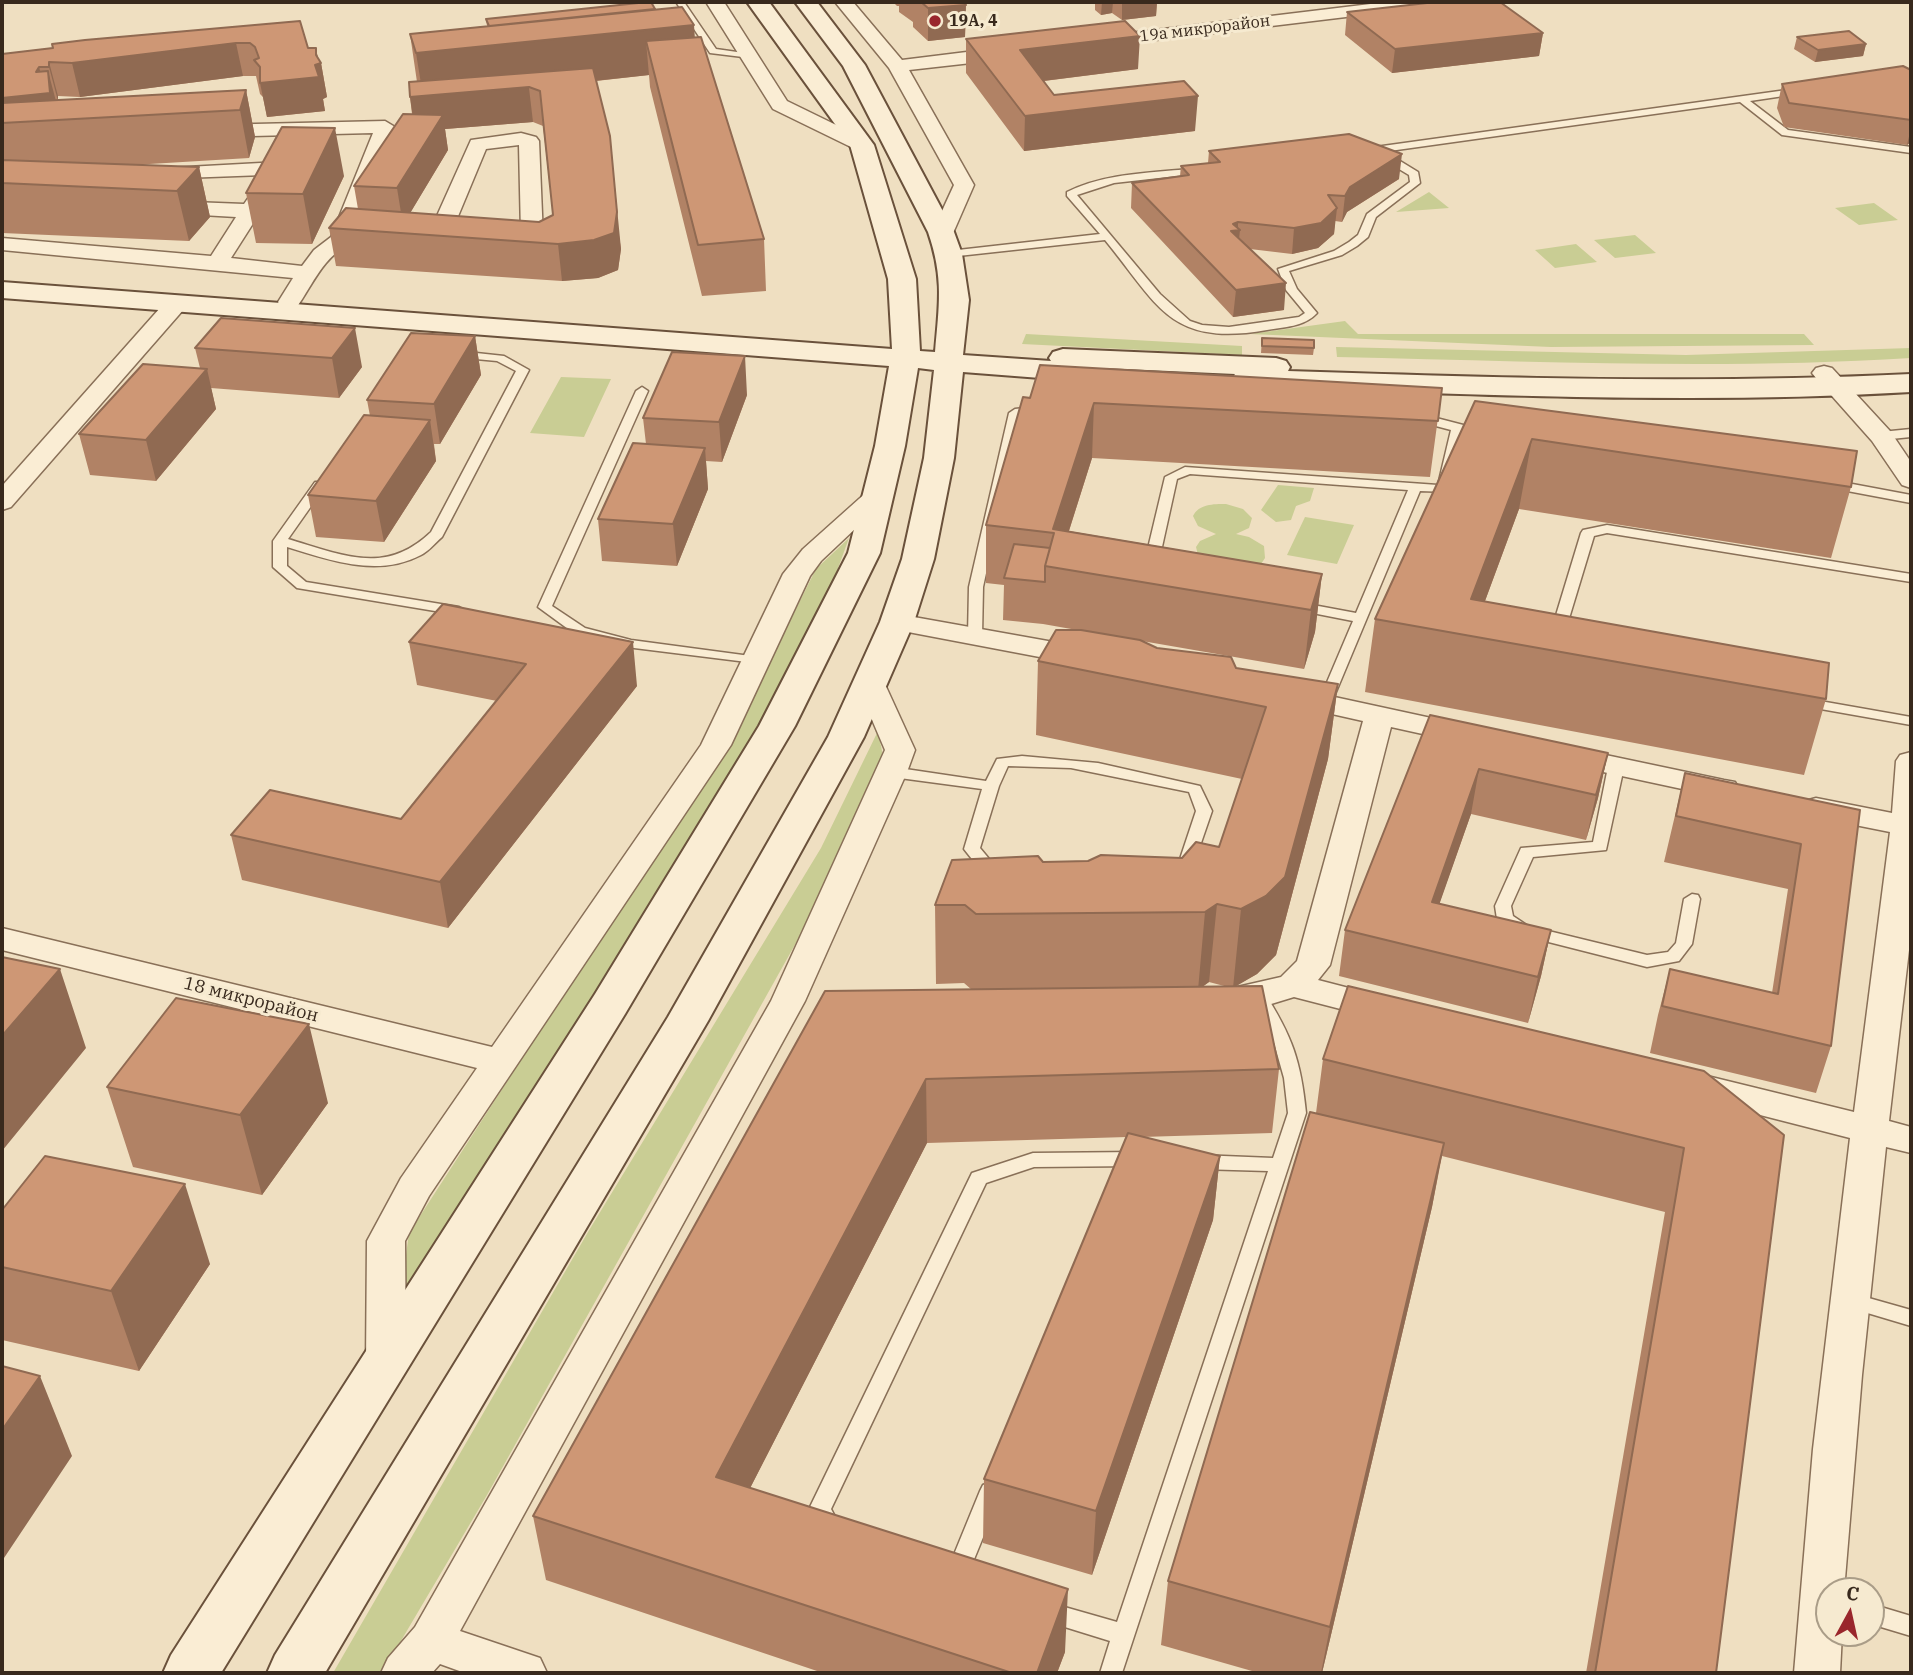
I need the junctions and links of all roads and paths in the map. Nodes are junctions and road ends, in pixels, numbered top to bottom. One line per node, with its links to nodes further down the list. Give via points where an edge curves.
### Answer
1 (680, 2): 9 (lane, via 713,51)
2 (715, 2): 9 (street)
3 (758, 2): 15 (main road)
4 (806, 2): 30 (main road, via 855,65)
5 (844, 2): 10 (street)
6 (1429, 2): 7 (street, 19а микрорайон)
7 (1076, 45)
8 (1021, 51): 10 (street)
9 (748, 56): 15 (street, via 780,105)
10 (897, 66): 30 (street, via 964,185)
11 (1807, 90): 12 (lane)
12 (1742, 99): 16 (lane); 17 (lane, via 1785,133)
13 (186, 132): 26 (street, via 385,127)
14 (295, 141): 19 (street)
15 (862, 145): 37 (main road, via 902,279)
16 (1374, 150): 18 (lane); 25 (lane, via 1414,174 1415,183 1371,216 1363,237 1353,244 1283,270 1311,313 1303,320 1238,330 1187,324)
17 (1911, 150)
18 (1360, 152)
19 (279, 168): 21 (street); 23 (street)
20 (1209, 170): 25 (lane, via 1100,183 1071,194)
21 (141, 173)
22 (144, 206): 23 (street)
23 (250, 211): 31 (street)
24 (417, 236): 26 (street); 27 (street); 28 (street, via 478,144 529,141 532,238 512,244)
25 (1108, 236): 30 (lane)
26 (342, 237): 32 (street, via 329,245)
27 (463, 240)
28 (488, 242)
29 (2, 244): 31 (street)
30 (945, 245): 39 (main road, via 955,300)
31 (217, 263): 32 (street)
32 (309, 273): 35 (street)
33 (2, 279): 35 (main road)
34 (2, 290): 36 (main road)
35 (289, 302): 37 (main road)
36 (176, 304): 37 (main road); 56 (street)
37 (905, 353): 39 (main road); 54 (main road)
38 (441, 354): 57 (lane, via 500,358 523,370 437,534 418,552 392,561 358,561)
39 (949, 357): 41 (main road); 41 (main road, via 1112,374 1363,391); 63 (main road, via 939,458 918,559)
40 (1911, 369): 41 (main road)
41 (1832, 381): 42 (main road); 49 (street)
42 (1911, 383)
43 (642, 391): 65 (lane, via 545,607)
44 (1034, 411): 66 (lane, via 1015,413 976,587)
45 (1401, 414): 46 (lane)
46 (1458, 428): 47 (lane); 53 (lane, via 1443,489)
47 (1477, 433)
48 (1911, 433): 49 (lane)
49 (1881, 436): 51 (street)
50 (326, 476): 57 (lane)
51 (1911, 480)
52 (1816, 481): 55 (lane)
53 (1415, 488): 59 (lane, via 1189,470 1171,477); 62 (lane)
54 (878, 495): 68 (street, via 797,574); 102 (main road, via 864,553 777,726)
55 (1911, 499)
56 (2, 502)
57 (280, 541): 61 (lane, via 280,567 302,585)
58 (1911, 578): 67 (lane, via 1607,528 1588,533 1554,645)
59 (1147, 579)
60 (1281, 603): 62 (lane)
61 (474, 614)
62 (1361, 618): 73 (lane)
63 (897, 622): 66 (street); 70 (main road)
64 (553, 627): 65 (lane)
65 (580, 631): 68 (lane, via 631,645)
66 (975, 636): 69 (street)
67 (1563, 650)
68 (758, 661): 91 (street, via 716,745)
69 (1107, 661)
70 (869, 680): 80 (street, via 900,750); 114 (main road, via 846,737 687,1021)
71 (1266, 691): 73 (street)
72 (1793, 700): 75 (lane)
73 (1325, 704): 74 (street)
74 (1379, 715): 76 (street); 87 (street, via 1313,965)
75 (1911, 721)
76 (1497, 741)
77 (1537, 750): 79 (street)
78 (1911, 761): 82 (street)
79 (1616, 767): 82 (street); 85 (lane, via 1600,846 1527,852 1503,906 1505,919 1523,930 1647,961 1673,957 1684,944)
80 (892, 772): 81 (lane); 112 (street, via 802,1001)
81 (990, 786): 83 (lane, via 972,849 985,864); 84 (lane, via 1002,762 1011,760 1082,767 1195,789 1203,811 1182,875)
82 (1910, 826): 93 (street)
83 (1020, 869)
84 (1170, 877)
85 (1692, 899)
86 (2, 939): 91 (street, 18 микрорайон)
87 (1293, 985): 88 (street); 90 (street)
88 (1258, 996): 89 (street); 98 (lane, via 1284,1037 1293,1068 1297,1112)
89 (1191, 1002)
90 (1413, 1016)
91 (500, 1061): 102 (street, via 414,1188 386,1241)
92 (1668, 1079): 93 (street)
93 (1870, 1130): 94 (street); 100 (street)
94 (1911, 1140)
95 (1128, 1159): 96 (lane); 99 (lane); 104 (lane, via 1033,1160 979,1178 820,1509 832,1532)
96 (1156, 1160)
97 (1183, 1161): 98 (lane)
98 (1281, 1164): 110 (lane)
99 (1117, 1185)
100 (1851, 1301): 101 (lane); 105 (street)
101 (1911, 1318)
102 (386, 1362): 113 (main road)
103 (1001, 1467): 106 (lane)
104 (847, 1546)
105 (1827, 1577)
106 (954, 1583)
107 (1032, 1607): 110 (lane)
108 (1885, 1618): 109 (lane)
109 (1911, 1626)
110 (1125, 1635): 116 (lane)
111 (1820, 1647): 117 (street)
112 (418, 1657): 115 (street)
113 (191, 1673)
114 (295, 1673)
115 (524, 1673)
116 (1111, 1673)
117 (1817, 1673)

